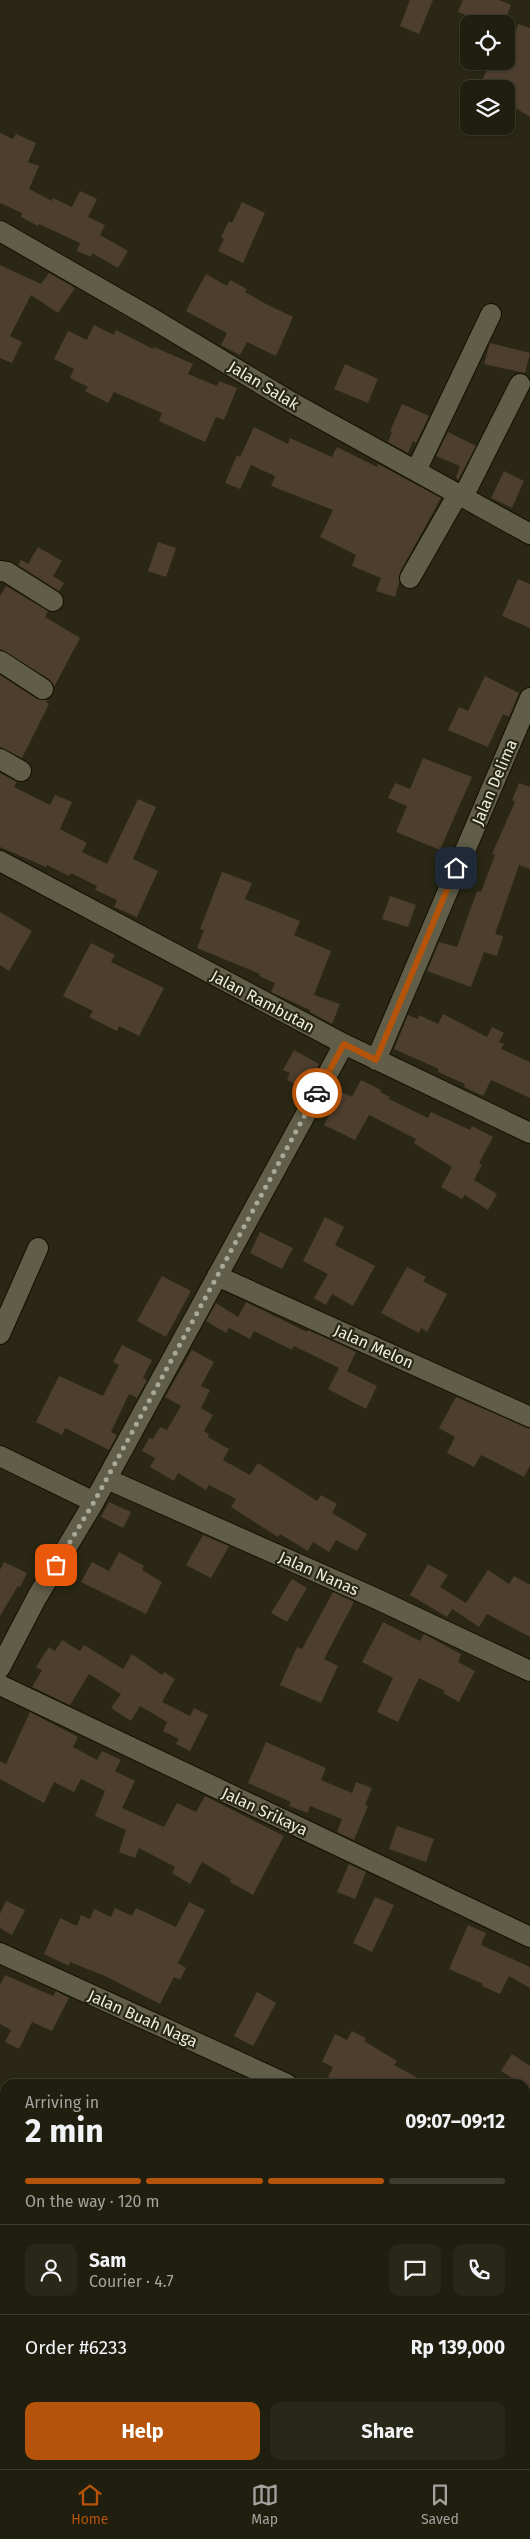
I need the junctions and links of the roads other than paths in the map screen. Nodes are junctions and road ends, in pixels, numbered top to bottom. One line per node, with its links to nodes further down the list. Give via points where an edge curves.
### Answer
1 (0, 232): 4 (street, Jalan Salak)
2 (491, 314): 4 (street)
3 (520, 384): 5 (street)
4 (416, 471): 5 (street, Jalan Salak)
5 (460, 496): 6 (street, Jalan Salak); 8 (street)
6 (530, 534)
7 (0, 570): 9 (street)
8 (410, 578)
9 (53, 601)
10 (0, 661): 11 (street)
11 (43, 689)
12 (530, 698): 17 (street, Jalan Delima)
13 (0, 759): 14 (street)
14 (21, 771)
15 (0, 861): 16 (street, Jalan Rambutan)
16 (344, 1044): 17 (street, Jalan Rambutan); 20 (street)
17 (376, 1060): 18 (street, Jalan Rambutan)
18 (530, 1133)
19 (38, 1248): 21 (street)
20 (217, 1276): 22 (street, Jalan Melon); 24 (street)
21 (0, 1334)
22 (530, 1417)
23 (0, 1456): 25 (street)
24 (107, 1478): 25 (street); 27 (street, Jalan Nanas)
25 (94, 1502): 26 (street, via 37,1597)
26 (0, 1668)
27 (530, 1671)
28 (0, 1685): 29 (street, Jalan Srikaya)
29 (530, 1936)
30 (0, 1953): 31 (street, Jalan Buah Naga)
31 (276, 2079)

